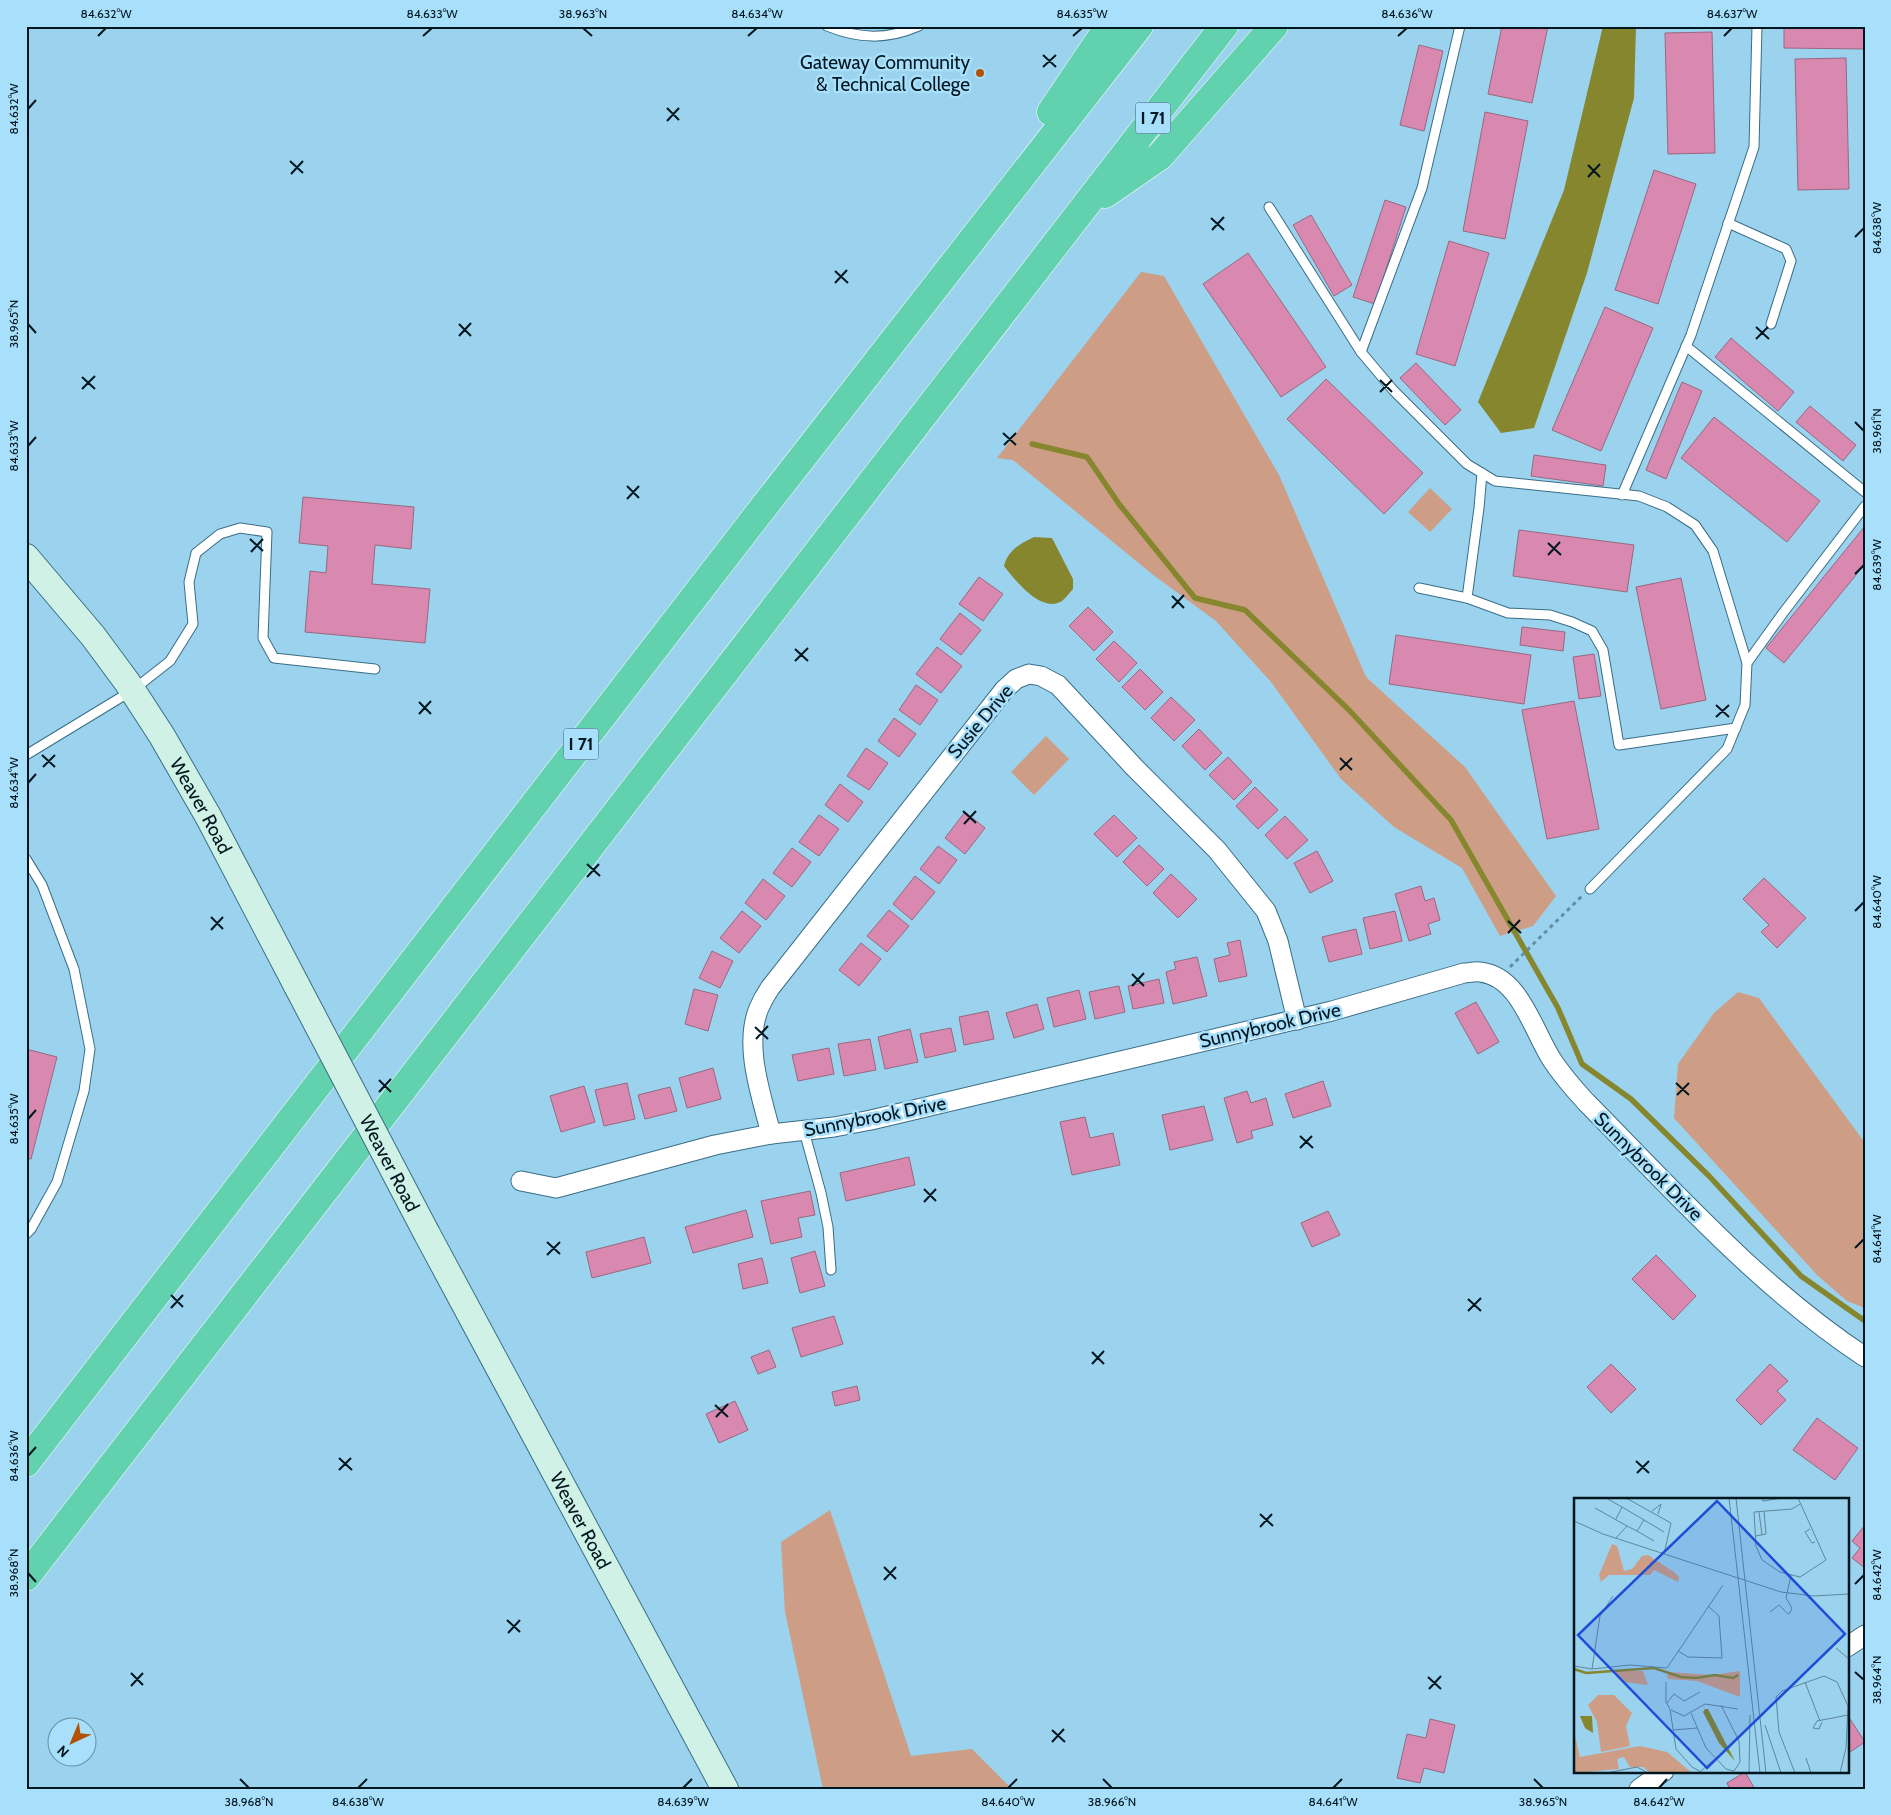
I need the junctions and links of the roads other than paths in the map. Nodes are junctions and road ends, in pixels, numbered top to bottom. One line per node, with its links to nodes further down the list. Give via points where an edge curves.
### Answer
1 (827, 26): 2 (lane, via 870,37 894,35)
2 (919, 26)
3 (1109, 26): 14 (highway)
4 (1139, 26): 14 (highway, I 71)
5 (1224, 26): 10 (highway, I 71)
6 (1274, 26): 10 (highway, via 1160,156)
7 (1460, 26): 15 (lane, via 1422,188)
8 (1757, 26): 11 (lane, via 1754,147)
9 (1269, 207): 15 (lane)
10 (1083, 210): 38 (highway, I 71)
11 (1728, 223): 12 (lane, via 1786,249 1791,260); 13 (lane)
12 (1771, 324)
13 (1686, 346): 17 (lane); 18 (lane)
14 (885, 352): 37 (highway, I 71)
15 (1361, 352): 16 (lane, via 1393,390 1467,464)
16 (1482, 473): 18 (lane, via 1495,481); 22 (lane)
17 (1865, 492)
18 (1622, 494): 23 (lane, via 1638,496 1667,507 1695,524 1713,551)
19 (1865, 506): 23 (lane)
20 (26, 557): 25 (main road, Weaver Road, via 93,636)
21 (1419, 588): 22 (lane)
22 (1467, 598): 26 (lane, via 1508,613 1550,614 1592,631 1603,650 1619,745)
23 (1747, 663): 26 (lane, via 1745,705)
24 (375, 669): 25 (lane, via 274,658 263,638 267,532 240,528 220,534 196,553 190,582 193,624 170,661)
25 (133, 690): 27 (lane); 42 (main road, Weaver Road, bridge, via 208,816 427,1234)
26 (1736, 728): 29 (lane, via 1727,749)
27 (26, 755)
28 (26, 859): 34 (lane, via 42,885 74,969 90,1049 84,1091 57,1182)
29 (1590, 888)
30 (1297, 1020): 31 (street, Sunnybrook Drive, via 871,1120); 32 (street, Susie Drive, via 1278,941 1266,911 1217,850 1058,685 1029,674 1016,679 1004,690 770,988 758,1010 754,1063); 36 (street, Sunnybrook Drive, via 1464,973 1479,972 1498,978 1514,991 1553,1061 1586,1102 1731,1248 1813,1320)
31 (804, 1131): 32 (street, Sunnybrook Drive); 35 (lane, via 821,1192)
32 (772, 1134): 33 (street, Sunnybrook Drive, via 673,1155 556,1188)
33 (521, 1181)
34 (26, 1234)
35 (832, 1270)
36 (1865, 1356)
37 (26, 1463)
38 (26, 1577)
39 (1865, 1635): 40 (street)
40 (1848, 1646)
41 (1663, 1772): 43 (street)
42 (725, 1789)
43 (1638, 1789)

